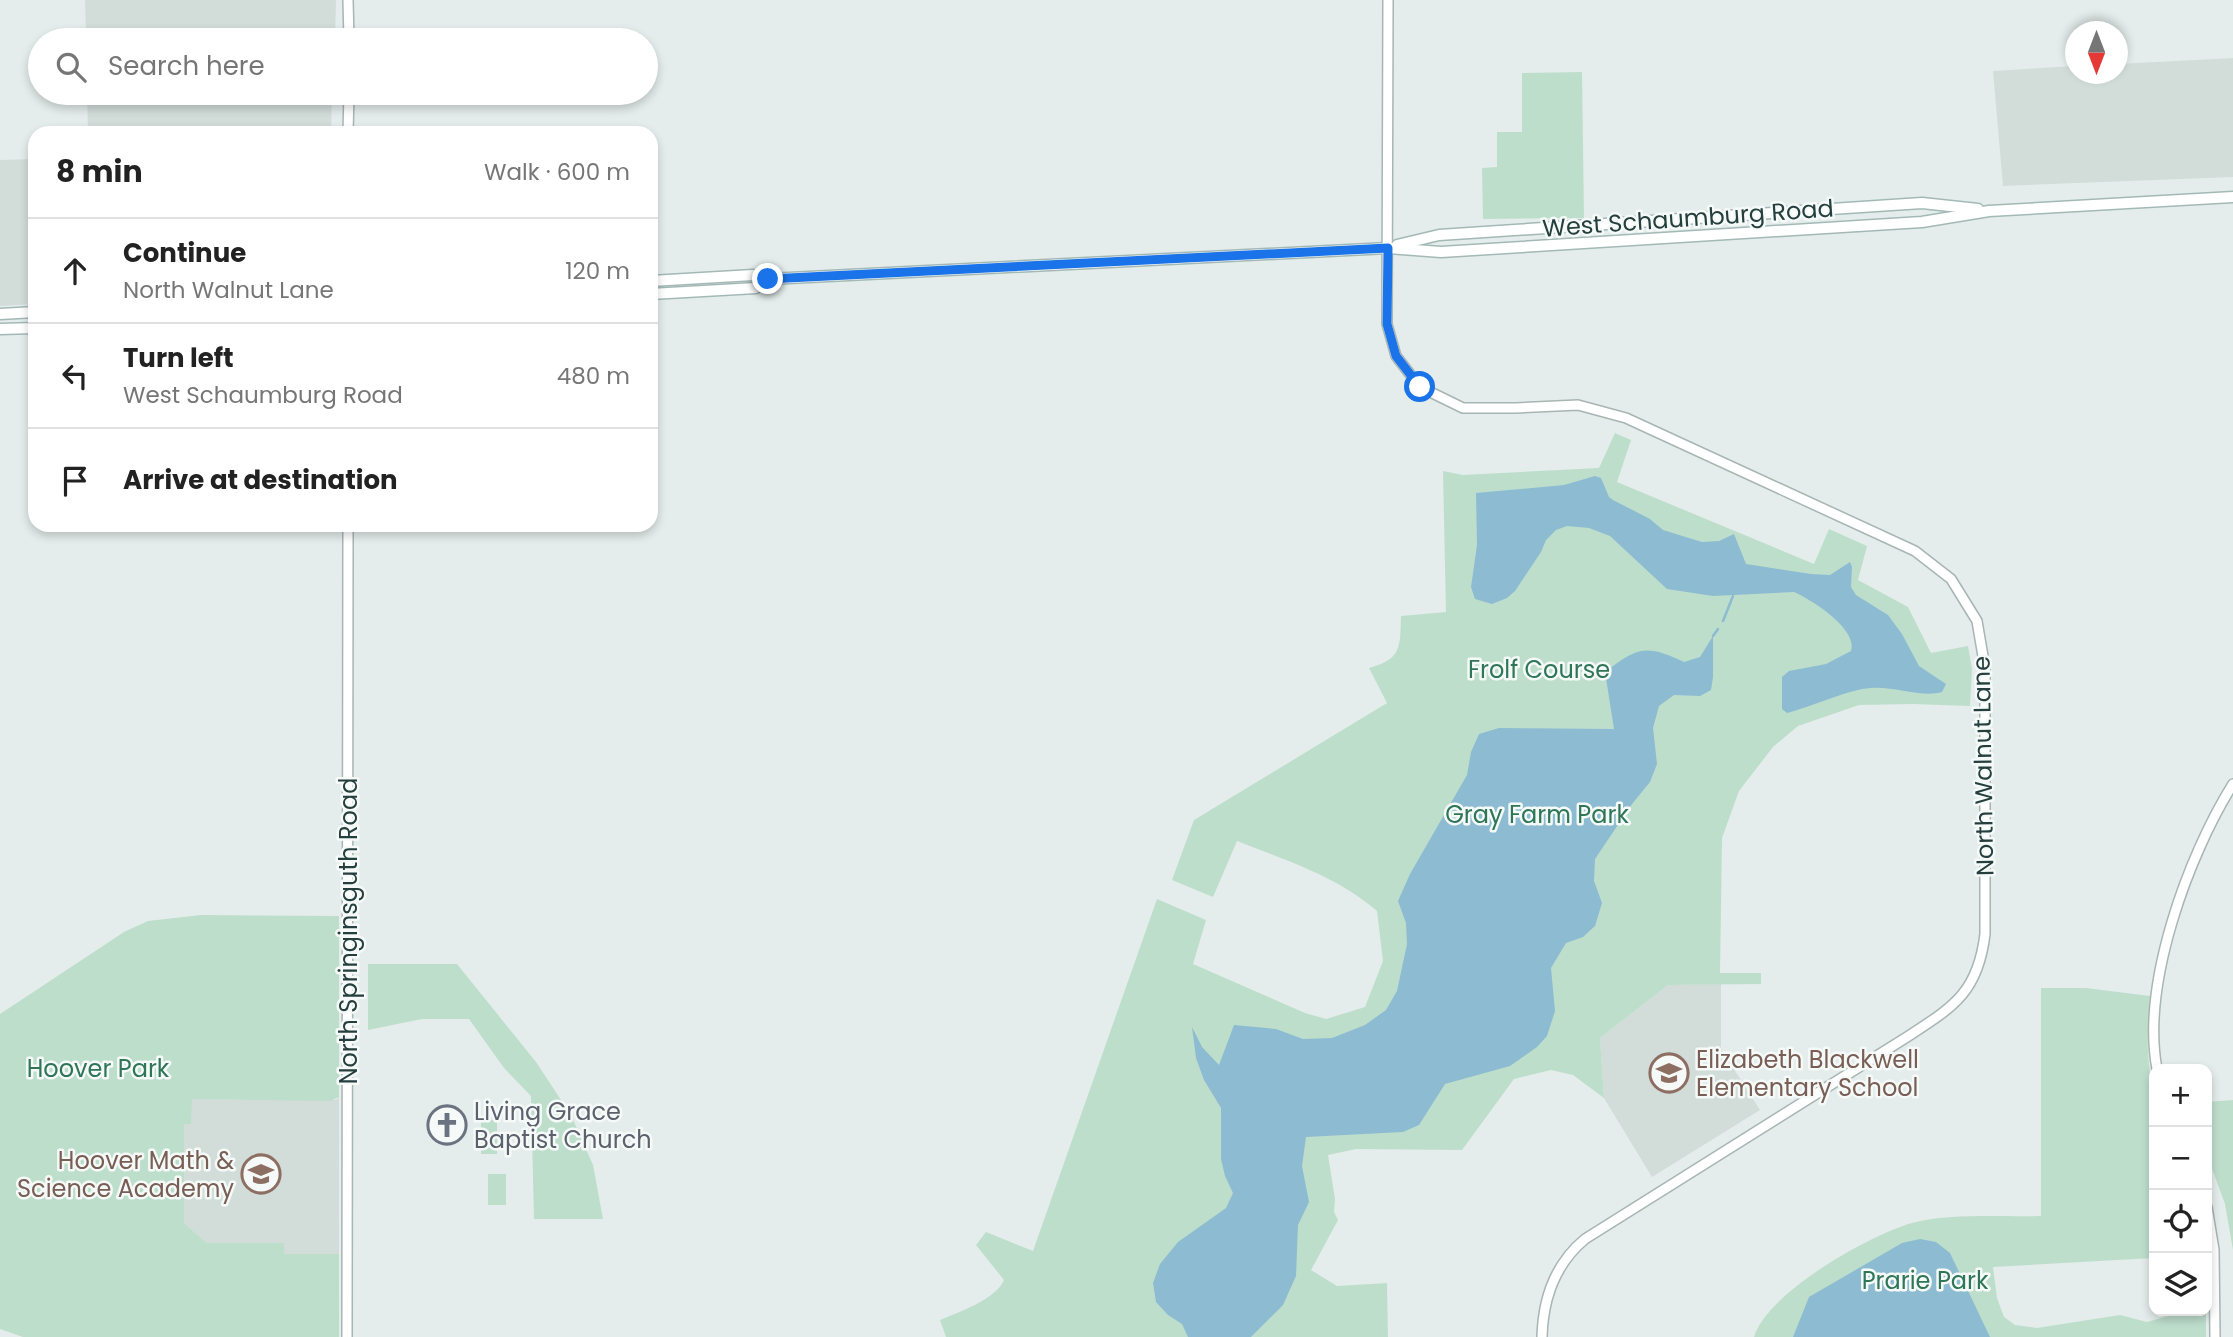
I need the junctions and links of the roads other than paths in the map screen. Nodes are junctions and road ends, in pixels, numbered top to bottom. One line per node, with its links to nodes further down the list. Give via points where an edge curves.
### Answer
1 (348, 0): 3 (street)
2 (1388, 0): 8 (street, North Walnut Lane)
3 (349, 28)
4 (349, 105): 5 (street)
5 (348, 126)
6 (2233, 198): 7 (main road, West Schaumburg Road)
7 (1989, 211): 8 (main road, West Schaumburg Road, via 1923,222 1441,251); 8 (main road, West Schaumburg Road, via 1922,203 1439,235)
8 (1388, 248): 9 (main road, West Schaumburg Road); 21 (street, North Walnut Lane, via 1387,324 1396,356 1420,387 1462,408 1578,405 1626,418 1915,551 1951,579 1977,621 1985,668 1985,934 1978,965 1961,997 1907,1037 1585,1239 1568,1256 1551,1285)
9 (768, 279): 10 (main road, West Schaumburg Road, via 754,275); 11 (main road, West Schaumburg Road, via 756,288)
10 (658, 281)
11 (658, 294)
12 (28, 312): 13 (main road)
13 (0, 314)
14 (28, 328): 15 (main road)
15 (0, 330)
16 (348, 532): 20 (street, North Springinsguth Road)
17 (2233, 784): 18 (street, via 2189,876 2166,945 2156,1013)
18 (2157, 1064)
19 (2212, 1238): 22 (street)
20 (347, 1337)
21 (1542, 1337)
22 (2215, 1337)

